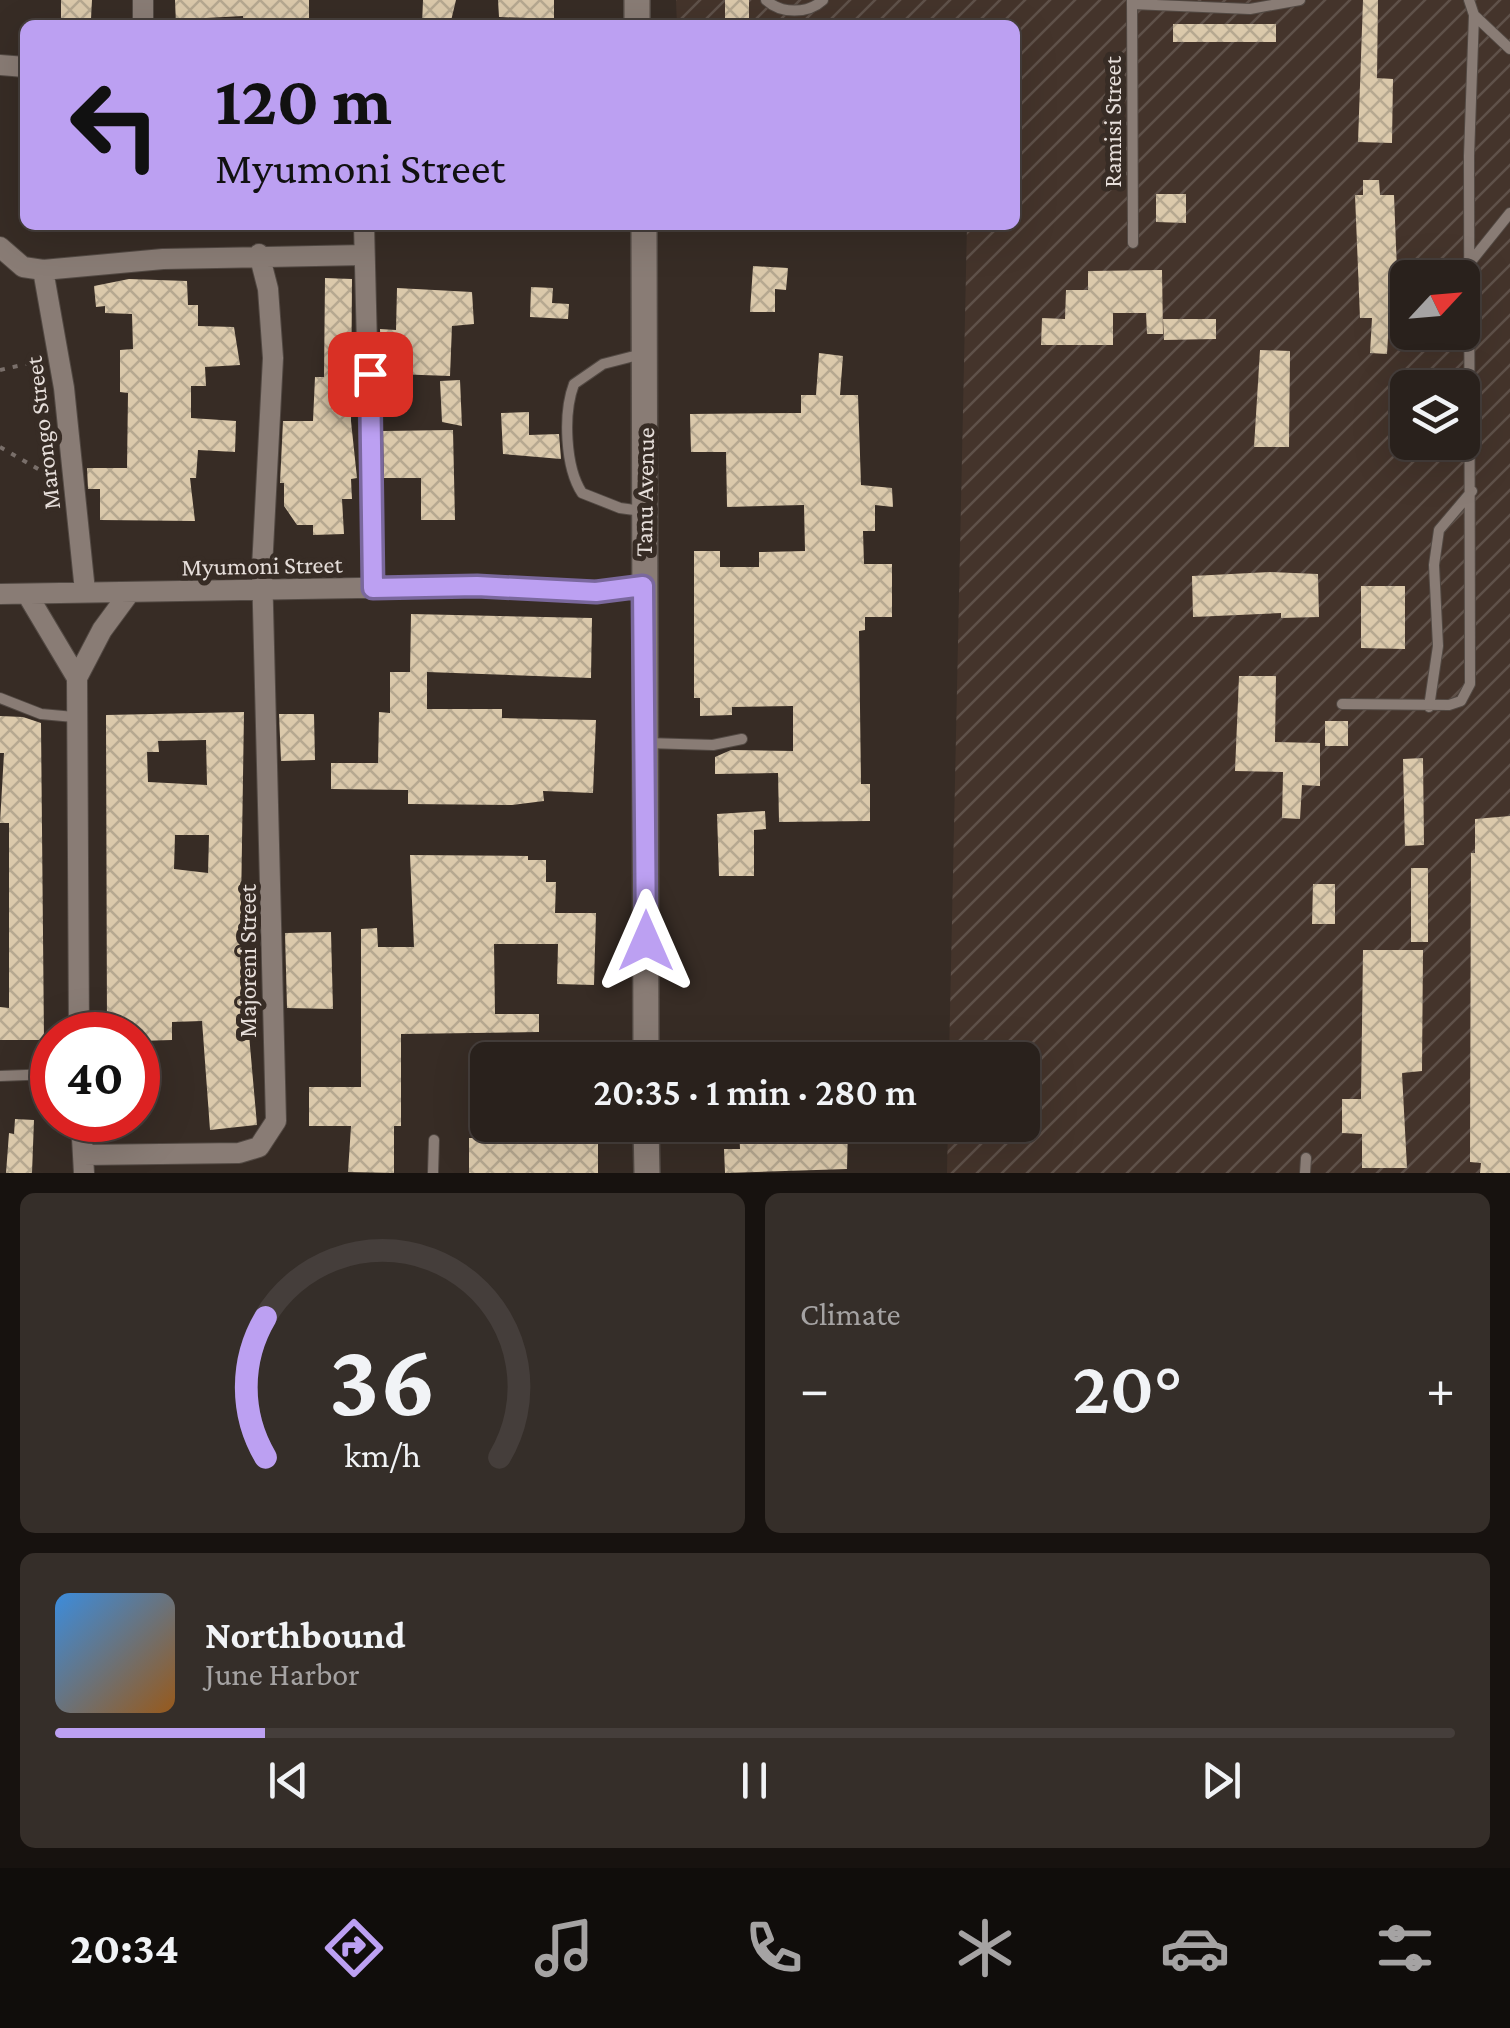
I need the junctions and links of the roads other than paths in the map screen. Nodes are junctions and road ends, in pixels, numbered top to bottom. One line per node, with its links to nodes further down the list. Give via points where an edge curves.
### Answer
1 (766, 0): 2 (lane, via 789,10)
2 (823, 0)
3 (1300, 0): 5 (lane, via 1250,9)
4 (1470, 0): 6 (lane)
5 (1132, 2): 11 (lane, Ramisi Street)
6 (1474, 15): 7 (lane); 15 (lane)
7 (1510, 49)
8 (1510, 213): 15 (lane)
9 (364, 230): 14 (street)
10 (644, 230): 17 (street, Tanu Avenue)
11 (1133, 243)
12 (0, 246): 16 (street, via 23,267)
13 (259, 254): 14 (street); 16 (street); 24 (street, Majoreni Street, via 273,388)
14 (364, 255): 21 (street)
15 (1472, 259): 18 (lane)
16 (43, 270): 22 (street, Marongo Street)
17 (648, 352): 19 (street, Tanu Avenue); 19 (lane, via 594,368 569,397 578,488 594,501)
18 (1472, 491): 30 (lane, via 1438,530 1438,646); 30 (lane, via 1470,684 1461,702)
19 (642, 511): 20 (street, Tanu Avenue)
20 (643, 586): 21 (street, Myumoni Street, via 596,592); 33 (street, Tanu Avenue)
21 (373, 588): 24 (street, Myumoni Street)
22 (85, 591): 23 (street, Myumoni Street); 26 (street, Myumoni Street)
23 (130, 592): 24 (street, Myumoni Street); 27 (street)
24 (262, 592): 41 (street, Majoreni Street, via 274,1128 260,1147 226,1155)
25 (0, 594): 26 (street, Myumoni Street)
26 (27, 594): 27 (street)
27 (77, 678): 31 (street)
28 (0, 698): 31 (lane, via 42,714)
29 (1342, 704): 30 (lane)
30 (1429, 707)
31 (74, 717): 34 (street)
32 (742, 739): 33 (lane)
33 (646, 743): 35 (street, Tanu Avenue)
34 (79, 1012)
35 (646, 1042)
36 (30, 1075): 37 (lane)
37 (0, 1076)
38 (434, 1140): 42 (lane)
39 (646, 1142): 43 (street)
40 (1306, 1158): 44 (lane)
41 (83, 1164)
42 (433, 1173)
43 (647, 1173)
44 (1305, 1173)

